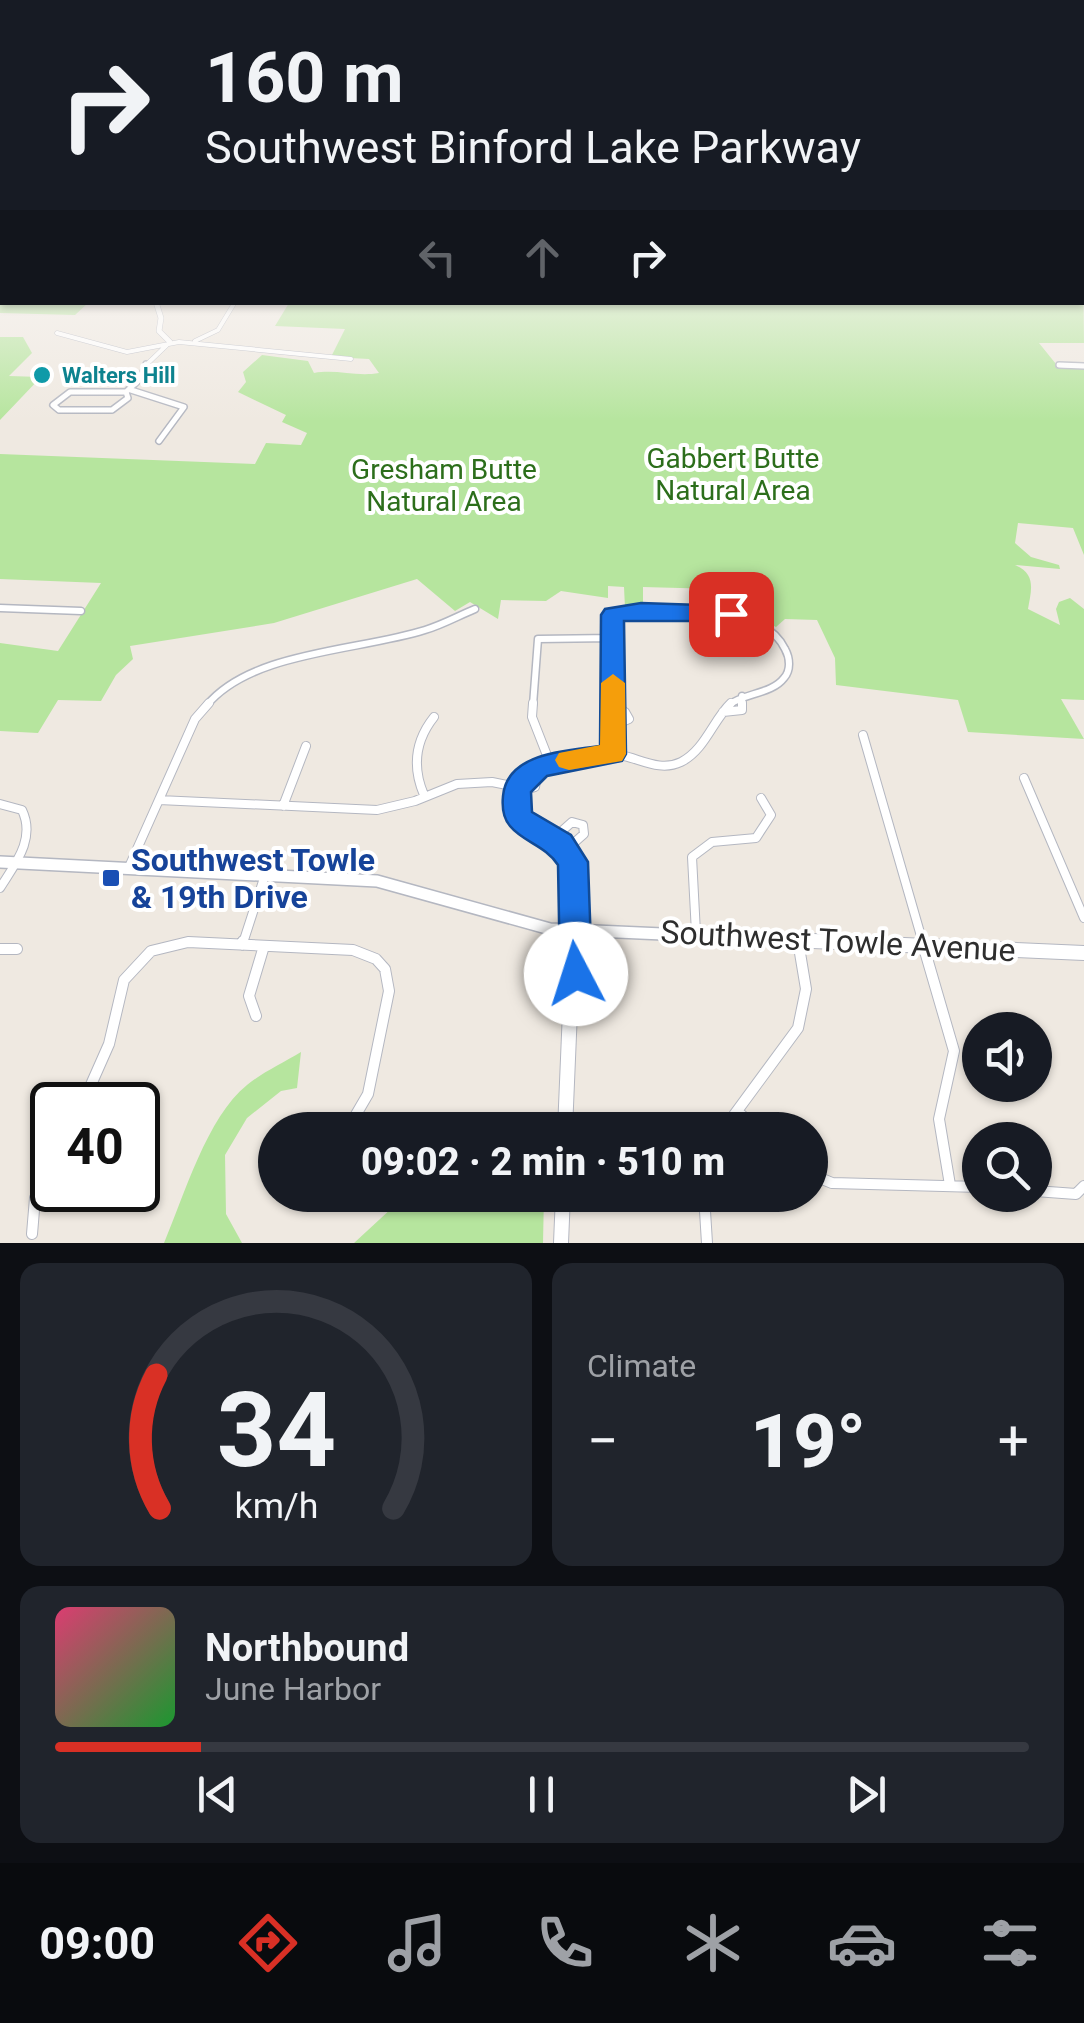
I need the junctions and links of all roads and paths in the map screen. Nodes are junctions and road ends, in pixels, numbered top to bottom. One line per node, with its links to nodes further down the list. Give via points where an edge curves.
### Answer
1 (157, 305): 4 (main road, via 159,332)
2 (234, 305): 5 (street, via 213,334)
3 (58, 333): 4 (street, via 127,352)
4 (170, 342): 5 (street); 9 (street)
5 (189, 342): 6 (street)
6 (351, 359)
7 (1059, 365): 8 (street)
8 (1084, 366)
9 (129, 391): 9 (street, via 70,392 53,405 112,410); 10 (street, via 184,406)
10 (159, 440)
11 (0, 608): 13 (street)
12 (475, 609): 26 (street, via 426,630 231,681 198,712)
13 (81, 611)
14 (612, 638): 15 (street); 20 (street, via 612,615 719,613 764,624 786,648 786,674 770,690 742,696 742,710 722,712 678,764 657,766); 21 (street, via 538,639 532,717)
15 (613, 707): 17 (street); 17 (street, via 628,718)
16 (434, 717): 24 (street, via 423,728 415,764)
17 (613, 726): 20 (street)
18 (864, 735): 42 (street)
19 (306, 746): 28 (street)
20 (613, 754): 21 (street)
21 (550, 763): 23 (street, via 532,770)
22 (1024, 778): 36 (street)
23 (517, 790): 24 (street, via 468,780); 29 (street, via 520,819)
24 (424, 795): 28 (street, via 377,810)
25 (761, 798): 38 (street, via 771,815 756,838 710,842 692,857)
26 (159, 800): 28 (street); 33 (street)
27 (0, 804): 32 (street, via 22,810 28,820)
28 (283, 806)
29 (554, 839): 30 (street); 30 (street, via 572,822 583,825 584,834)
30 (567, 849): 37 (street, via 574,873)
31 (0, 862): 32 (main road, Southwest Towle Avenue)
32 (14, 863): 33 (main road, Southwest Towle Avenue); 35 (street)
33 (128, 868): 34 (main road, Southwest Towle Avenue)
34 (265, 875): 37 (main road, Southwest Towle Avenue, via 404,886 508,922); 40 (street)
35 (0, 888)
36 (1084, 918)
37 (572, 930): 38 (main road, Southwest Towle Avenue); 46 (main road, via 577,956)
38 (696, 933): 39 (main road, Southwest Towle Avenue)
39 (798, 940): 42 (main road, Southwest Towle Avenue); 49 (street, via 803,1015)
40 (242, 945): 41 (street); 48 (street, via 188,942 150,951 124,980)
41 (264, 946): 47 (street, via 249,996); 50 (street, via 354,950 385,969 389,991 368,1094)
42 (924, 946): 45 (main road, Southwest Towle Avenue); 53 (street, via 954,1050 938,1126)
43 (0, 949): 44 (street)
44 (17, 949)
45 (1084, 953)
46 (571, 987): 51 (main road)
47 (256, 1016)
48 (92, 1082)
49 (737, 1111)
50 (358, 1112)
51 (566, 1112)
52 (828, 1181): 53 (street)
53 (950, 1186): 54 (street)
54 (962, 1186)
55 (1084, 1186): 56 (street, via 1076,1194)
56 (1052, 1192)
57 (34, 1212): 60 (street)
58 (562, 1212): 61 (main road)
59 (705, 1212): 62 (street)
60 (32, 1234)
61 (561, 1243)
62 (708, 1243)

